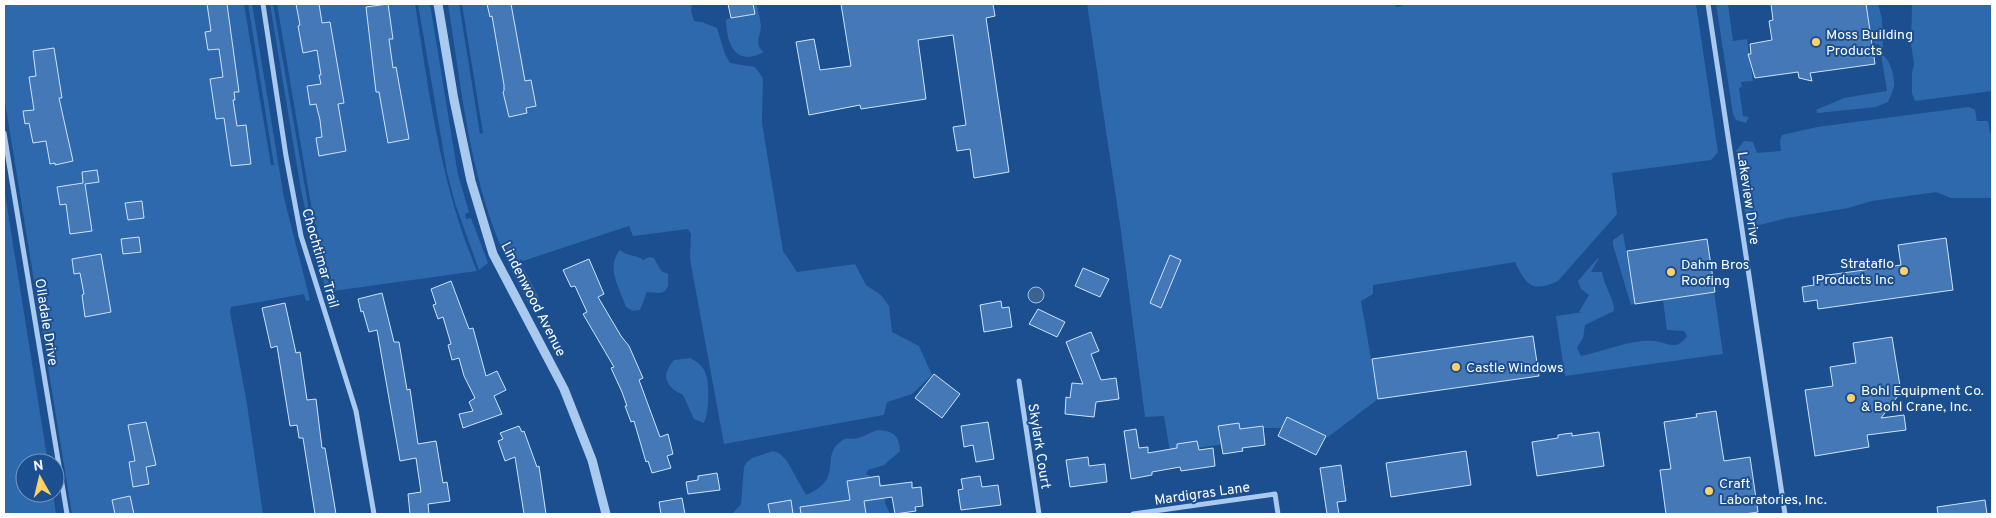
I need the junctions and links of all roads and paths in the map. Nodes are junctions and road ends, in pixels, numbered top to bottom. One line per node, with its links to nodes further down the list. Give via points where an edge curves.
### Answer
1 (263, 4): 7 (street, Chochtimar Trail, via 301,236 356,411)
2 (438, 4): 8 (street, Lindenwood Avenue, via 469,172 493,254 564,389 592,460)
3 (1708, 4): 12 (street, Lakeview Drive)
4 (4, 133): 6 (street, Olladale Drive)
5 (1019, 381): 9 (street, Skylark Court)
6 (67, 514)
7 (374, 514)
8 (606, 514)
9 (1039, 514)
10 (1133, 514): 11 (street, Mardigras Lane, via 1275,494)
11 (1278, 514)
12 (1785, 514)

